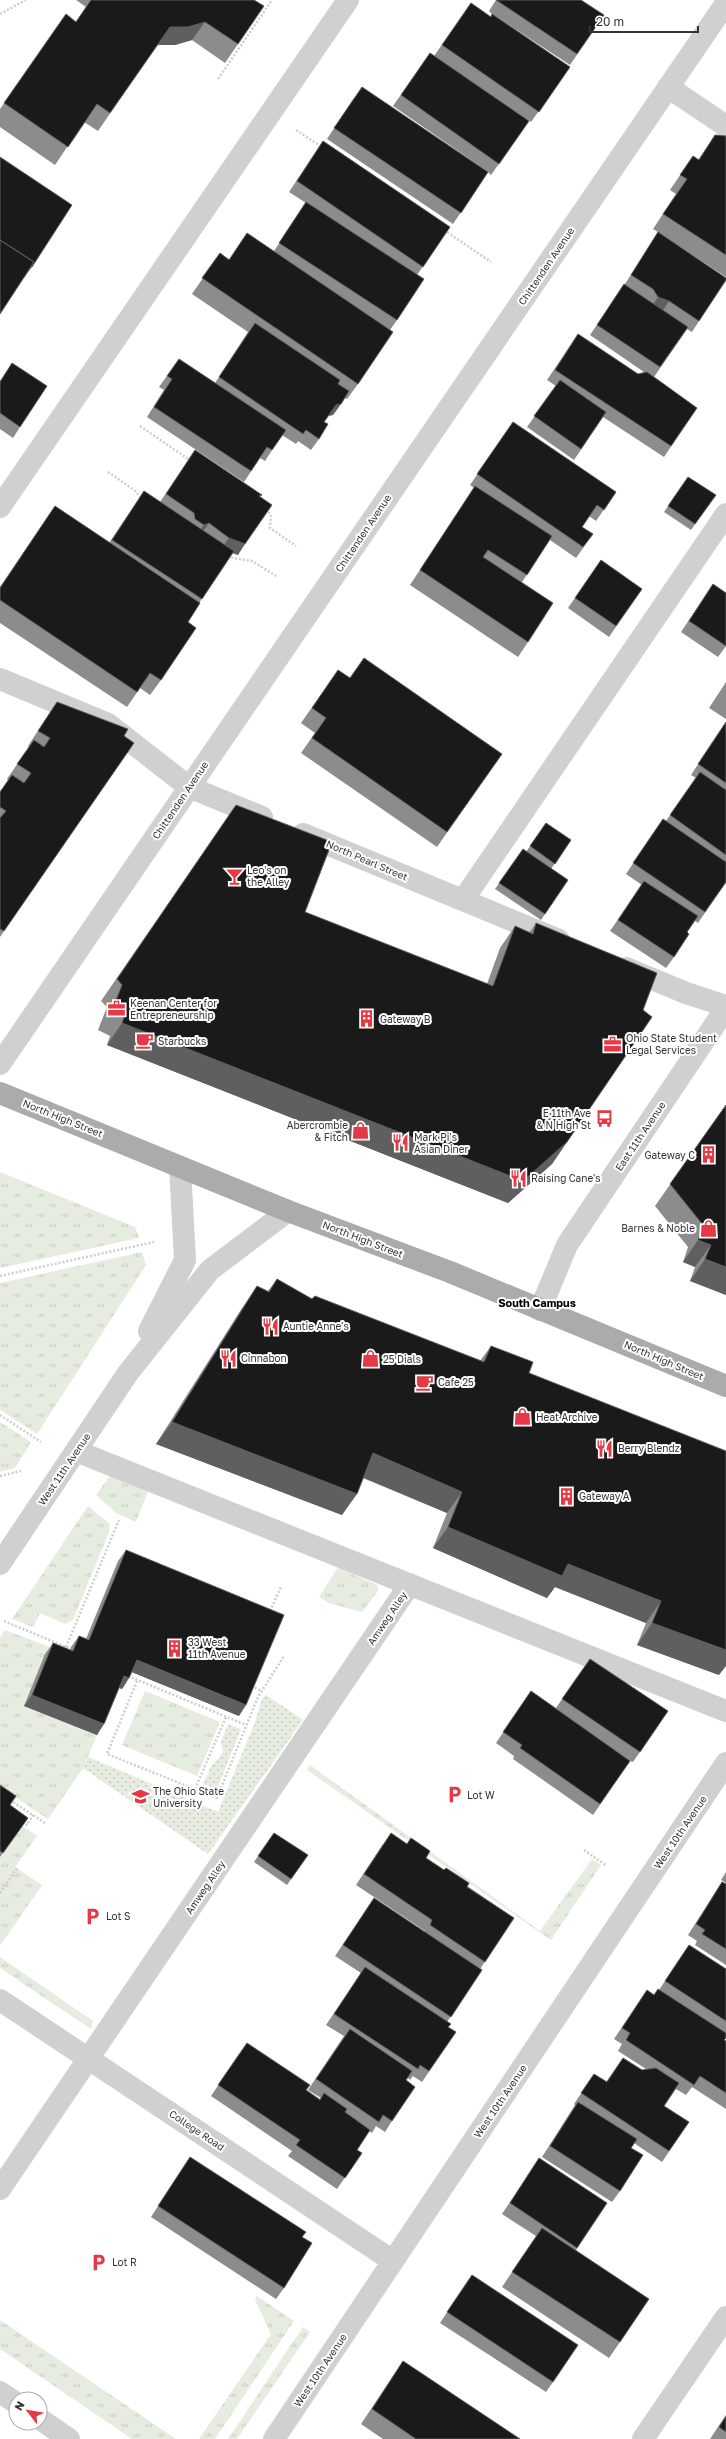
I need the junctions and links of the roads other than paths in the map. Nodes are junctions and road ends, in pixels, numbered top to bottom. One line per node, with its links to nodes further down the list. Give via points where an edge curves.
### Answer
1 (348, 0): 5 (street)
2 (726, 3): 3 (street, Chittenden Avenue)
3 (668, 87): 4 (street); 8 (street, Chittenden Avenue)
4 (726, 126)
5 (0, 507)
6 (726, 514): 9 (street)
7 (0, 679): 8 (street, North Pearl Street, via 108,724)
8 (189, 787): 9 (street, North Pearl Street); 13 (street, Chittenden Avenue)
9 (463, 900): 10 (street, North Pearl Street)
10 (578, 948)
11 (607, 960): 12 (street)
12 (726, 1007): 17 (street, East 11th Avenue, via 567,1245)
13 (0, 1064)
14 (0, 1093): 15 (main road, North High Street)
15 (180, 1167): 16 (main road, North High Street); 18 (street, West 11th Avenue, via 186,1260)
16 (288, 1211): 17 (main road, North High Street, via 450,1272); 18 (street, West 11th Avenue, via 210,1270)
17 (540, 1310): 19 (main road, North High Street)
18 (128, 1373): 20 (street, West 11th Avenue)
19 (726, 1386)
20 (76, 1451): 21 (street, West 11th Avenue); 22 (street)
21 (0, 1564)
22 (410, 1584): 23 (street); 26 (street, Amweg Alley)
23 (726, 1711)
24 (726, 1763): 28 (street, West 10th Avenue)
25 (0, 2000): 26 (street, College Road)
26 (88, 2058): 27 (street, Amweg Alley); 28 (street, College Road)
27 (0, 2189)
28 (394, 2261): 32 (street, West 10th Avenue)
29 (726, 2317): 33 (street)
30 (48, 2425): 31 (street)
31 (69, 2439)
32 (274, 2439)
33 (643, 2439)

